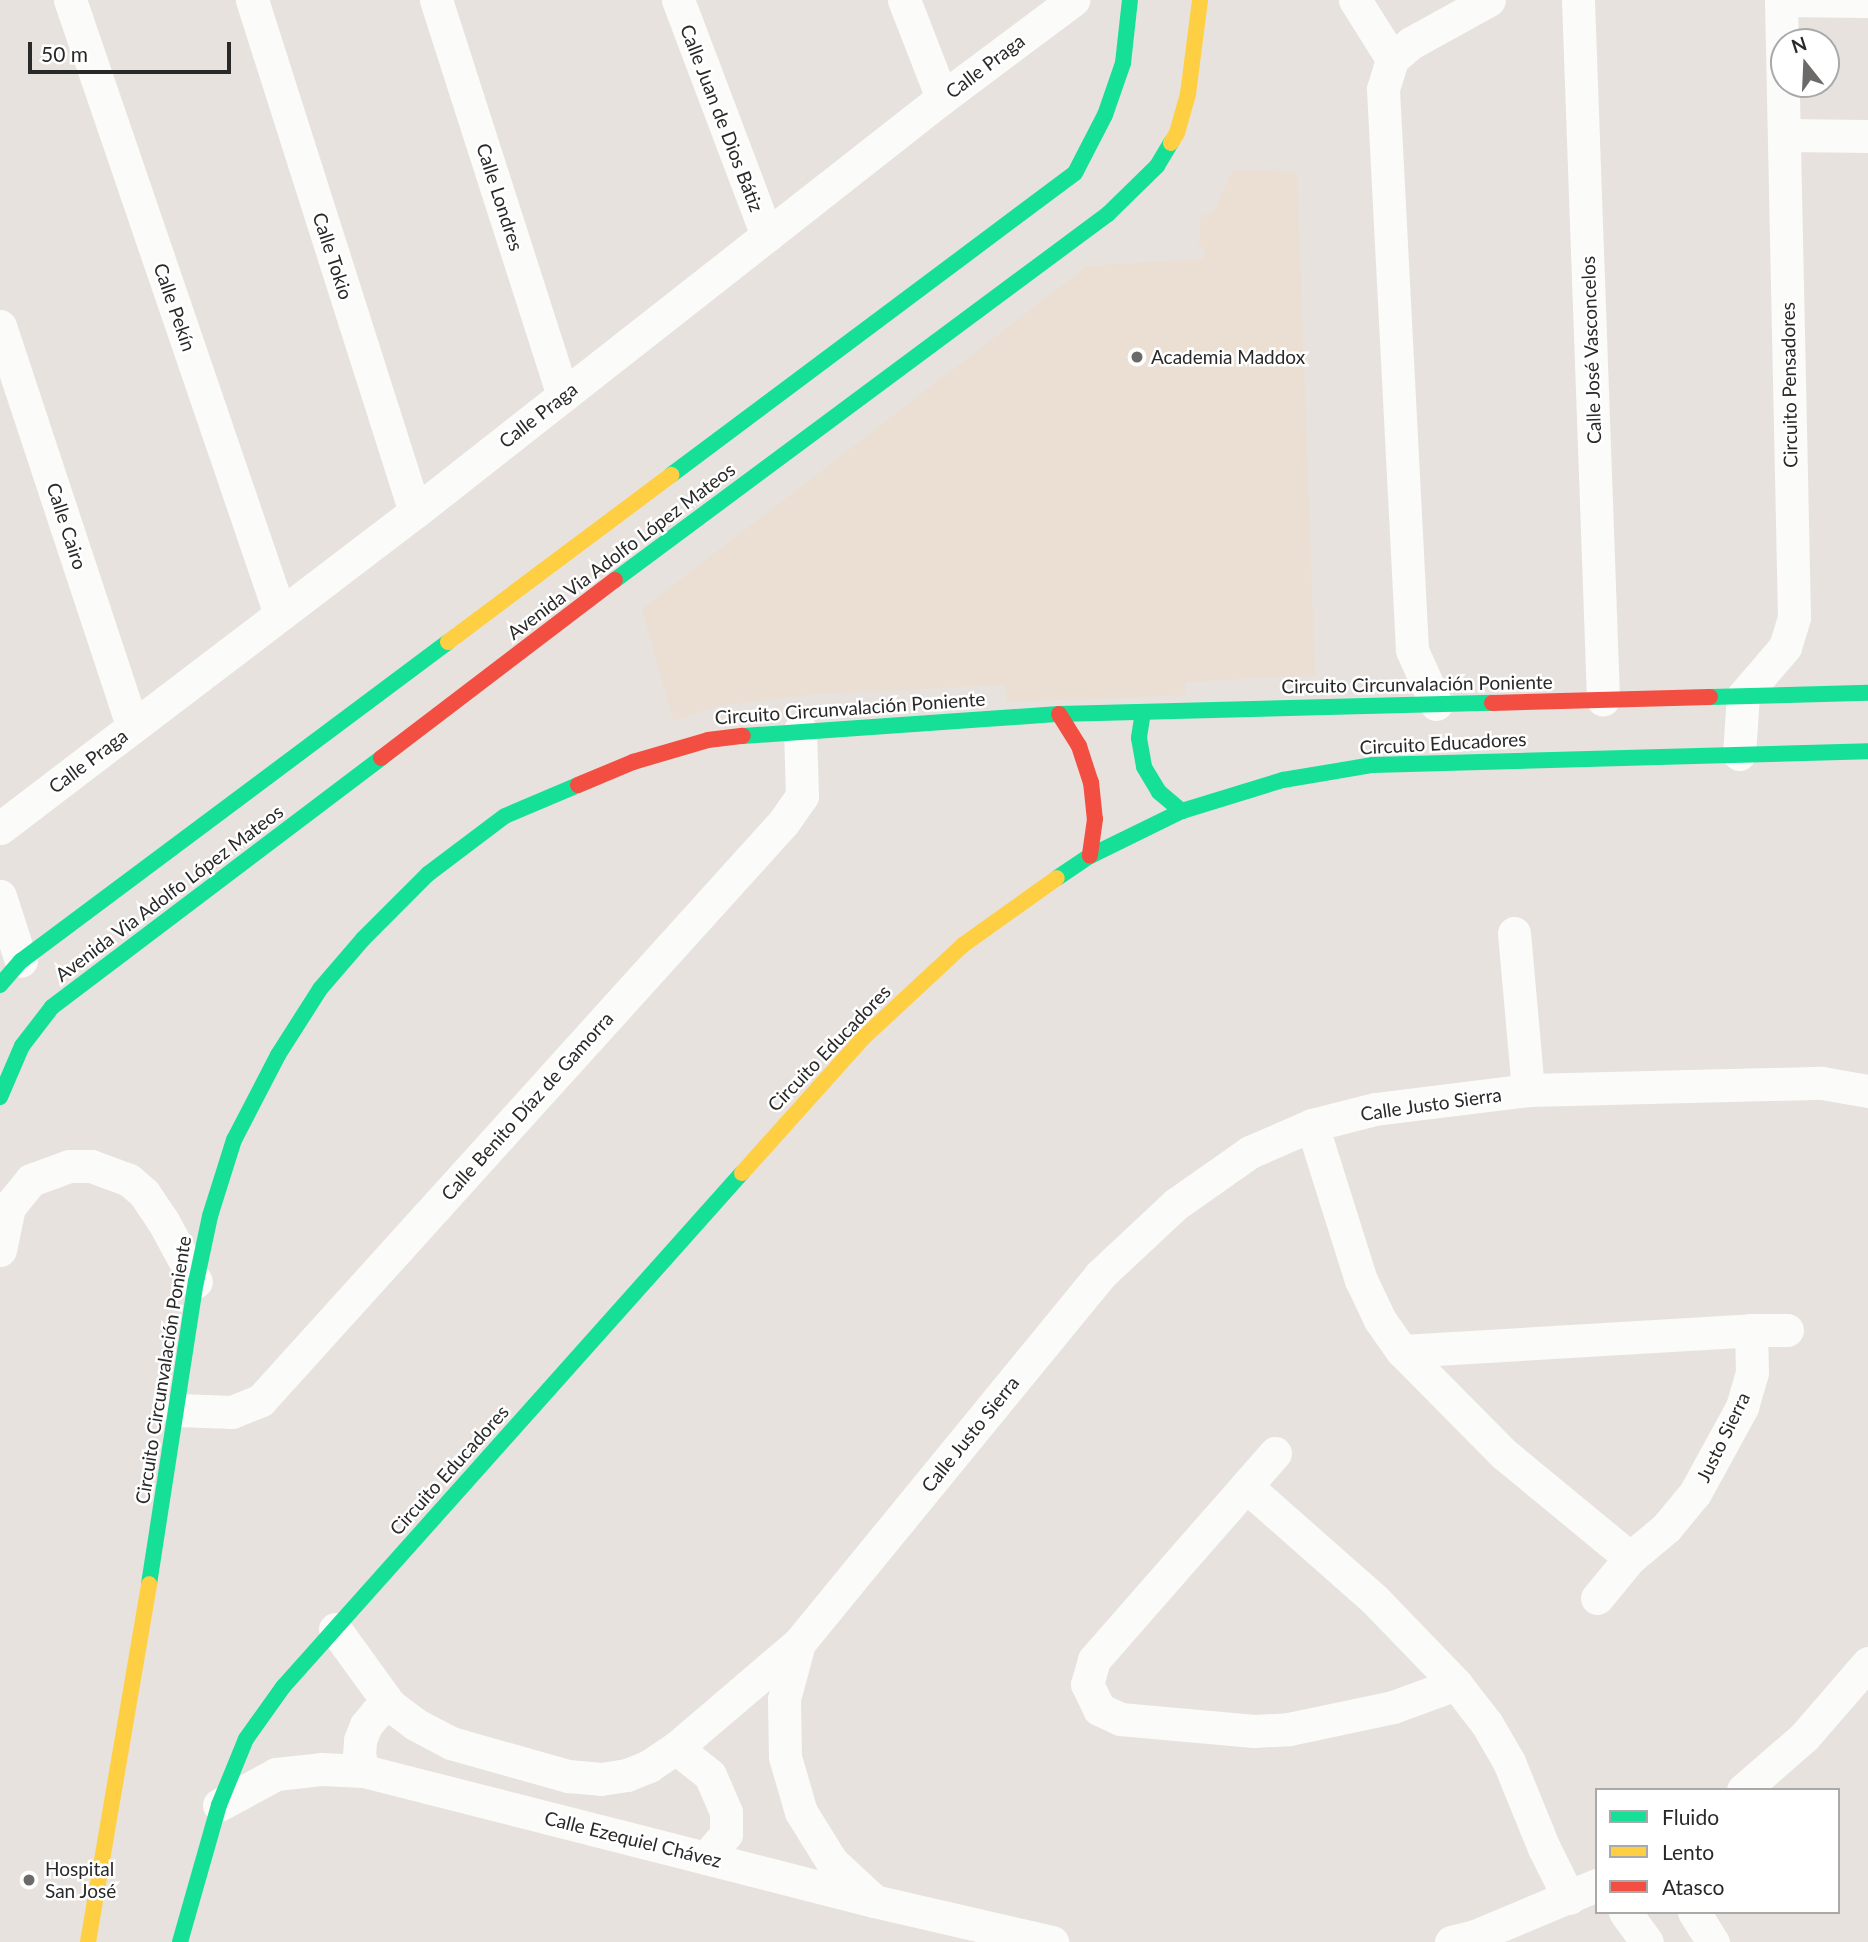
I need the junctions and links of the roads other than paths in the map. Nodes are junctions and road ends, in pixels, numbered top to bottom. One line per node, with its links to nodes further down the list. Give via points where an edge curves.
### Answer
1 (70, 0): 22 (street, Calle Pekín)
2 (252, 0): 21 (street, Calle Tokio)
3 (436, 0): 20 (street, Calle Londres)
4 (678, 0): 18 (street, Calle Juan de Dios Bátiz)
5 (904, 0): 15 (street)
6 (1073, 0): 15 (street, Calle Praga)
7 (1129, 0): 38 (main road, Avenida Via Adolfo López Mateos, via 1123,63 1105,115 1074,173)
8 (1200, 0): 41 (main road, Avenida Via Adolfo López Mateos, via 1188,94 1177,133 1157,166 1108,214 52,1007 22,1046)
9 (1355, 0): 14 (street)
10 (1489, 0): 14 (street, via 1411,43)
11 (1578, 0): 25 (street, Calle José Vasconcelos)
12 (1781, 0): 13 (street); 16 (street, Circuito Pensadores)
13 (1868, 1)
14 (1392, 59): 26 (street, via 1383,89 1412,650)
15 (942, 99): 18 (street, Calle Praga)
16 (1785, 135): 17 (street); 24 (street, Circuito Pensadores, via 1794,617 1785,647)
17 (1868, 136)
18 (767, 236): 20 (street, Calle Praga)
19 (0, 326): 29 (street, Calle Cairo)
20 (564, 395): 21 (street, Calle Praga)
21 (415, 512): 22 (street, Calle Praga)
22 (280, 614): 29 (street, Calle Praga)
23 (1868, 693): 24 (main road, Circuito Circunvalación Poniente)
24 (1743, 696): 25 (main road, Circuito Circunvalación Poniente); 32 (street)
25 (1604, 700): 26 (main road, Circuito Circunvalación Poniente)
26 (1436, 705): 27 (main road, Circuito Circunvalación Poniente)
27 (1143, 712): 28 (main road, Circuito Circunvalación Poniente); 33 (main road, via 1139,738 1144,767 1159,792)
28 (1059, 714): 30 (main road, Circuito Circunvalación Poniente); 35 (main road, via 1079,746 1091,782 1095,819)
29 (133, 727): 34 (street, Calle Praga)
30 (800, 730): 44 (main road, Circuito Circunvalación Poniente, via 708,740 558,791 505,816 428,874 320,989 278,1055 234,1140 210,1216); 48 (street, Calle Benito Díaz de Gamorra, via 802,796 783,823 261,1400 232,1412)
31 (1868, 751): 32 (main road, Circuito Educadores)
32 (1739, 754): 33 (main road, Circuito Educadores, via 1373,765 1283,780)
33 (1182, 811): 35 (main road, Circuito Educadores)
34 (0, 828)
35 (1090, 856): 53 (main road, Circuito Educadores, via 963,945 863,1038)
36 (0, 896): 38 (street)
37 (1514, 933): 39 (street)
38 (11, 973)
39 (1528, 1090): 40 (street, Calle Justo Sierra, via 1822,1083); 42 (street, Calle Justo Sierra, via 1375,1109)
40 (1868, 1090)
41 (0, 1097)
42 (1312, 1125): 47 (street, via 1361,1280 1380,1320); 54 (street, Calle Justo Sierra, via 1250,1152 1175,1204 1100,1275)
43 (0, 1250): 44 (street, via 9,1207 31,1180 69,1166 91,1166 129,1180 144,1194)
44 (196, 1282): 48 (main road, Circuito Circunvalación Poniente)
45 (1751, 1330): 46 (street); 47 (street); 51 (street, Justo Sierra, via 1752,1373 1736,1417 1695,1493 1666,1528)
46 (1787, 1331)
47 (1402, 1351): 51 (street, via 1504,1454)
48 (178, 1410): 67 (main road, Circuito Circunvalación Poniente)
49 (1275, 1453): 50 (street)
50 (1247, 1487): 56 (street, via 1375,1600); 56 (street, via 1094,1660 1087,1684 1099,1709 1120,1719 1254,1731 1392,1707)
51 (1630, 1558): 52 (street, Justo Sierra)
52 (1597, 1598)
53 (335, 1629): 57 (street, Calle Justo Sierra); 61 (main road, Circuito Educadores, via 283,1687 246,1739)
54 (799, 1643): 58 (street, Calle Justo Sierra); 64 (street, Calle Justo Sierra, via 784,1699 785,1757 802,1812 832,1862)
55 (1868, 1663): 60 (street, via 1804,1737)
56 (1456, 1684): 63 (street, via 1509,1762 1544,1848)
57 (390, 1705): 58 (street, Calle Justo Sierra, via 451,1743 568,1776 601,1779 626,1775); 59 (street, via 376,1713 363,1732 359,1756)
58 (676, 1748): 62 (street, via 710,1775 726,1812 726,1834)
59 (364, 1771): 61 (street, Calle Ezequiel Chávez, via 276,1774); 62 (street, Calle Ezequiel Chávez)
60 (1746, 1788)
61 (219, 1805): 68 (main road, Circuito Educadores)
62 (706, 1858): 64 (street, Calle Ezequiel Chávez)
63 (1588, 1892): 71 (street)
64 (874, 1900): 70 (street, Calle Ezequiel Chávez)
65 (1626, 1914): 72 (street)
66 (1695, 1914): 73 (street)
67 (90, 1935): 69 (main road)
68 (178, 1941)
69 (109, 1942)
70 (1052, 1942)
71 (1451, 1942)
72 (1647, 1942)
73 (1713, 1942)

